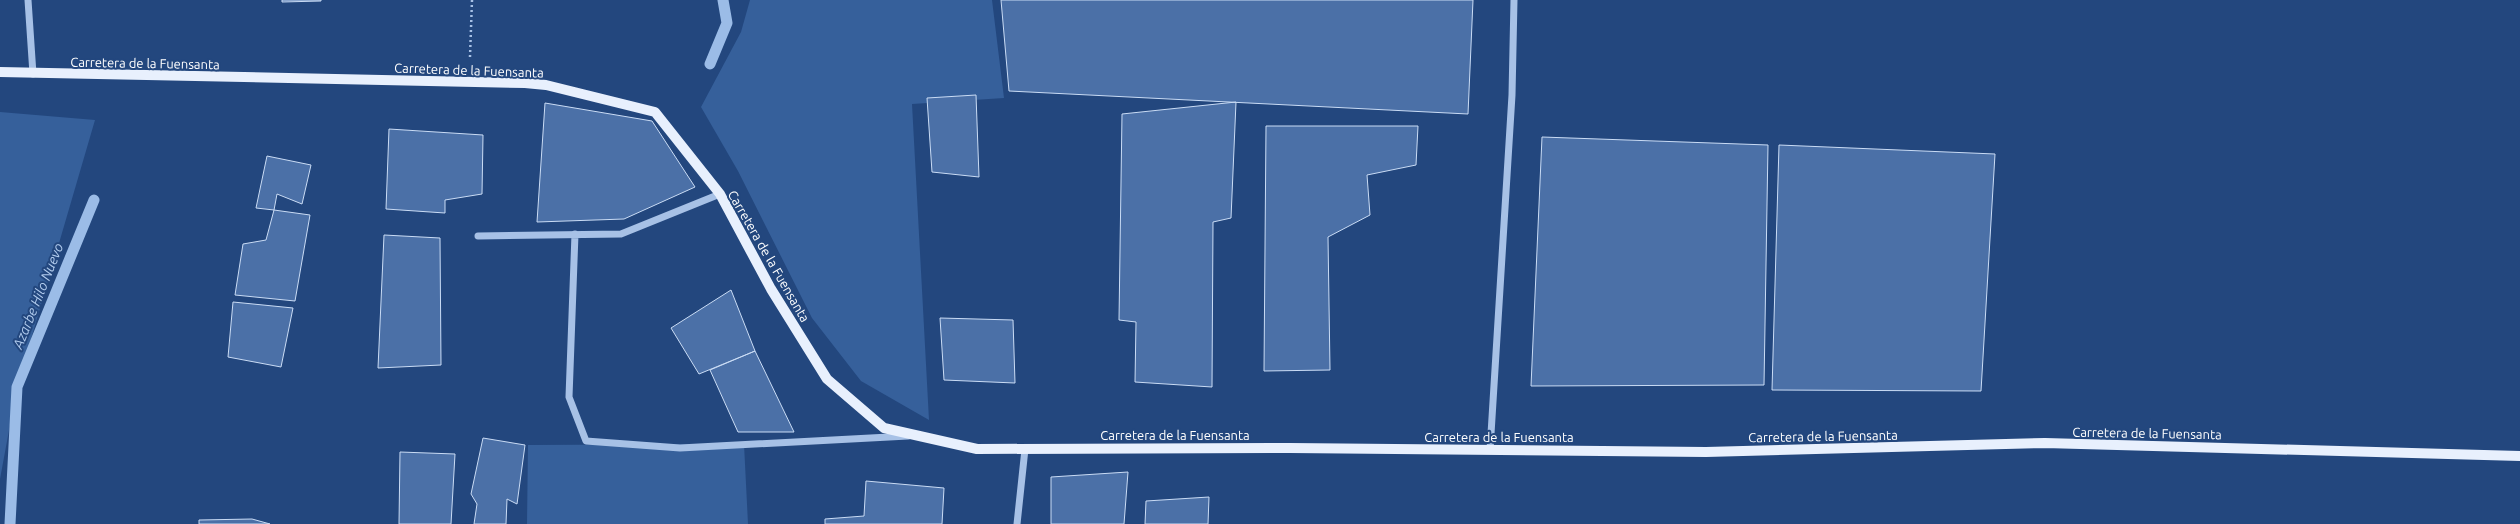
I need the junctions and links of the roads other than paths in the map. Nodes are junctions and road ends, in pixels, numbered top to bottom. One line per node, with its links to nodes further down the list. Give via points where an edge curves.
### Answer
1 (28, 0): 4 (street)
2 (1514, 0): 10 (street, via 1512,95)
3 (0, 72): 4 (main road, Carretera de la Fuensanta)
4 (33, 74): 5 (main road, Carretera de la Fuensanta, via 546,85 656,112)
5 (720, 194): 6 (street, via 621,234); 8 (main road, Carretera de la Fuensanta, via 771,289 827,379 884,428)
6 (575, 234): 7 (street); 8 (street, via 569,397 586,441 680,448)
7 (478, 236)
8 (918, 435): 9 (main road, Carretera de la Fuensanta, via 977,449)
9 (1025, 449): 10 (main road, Carretera de la Fuensanta); 12 (street)
10 (1490, 450): 11 (main road, Carretera de la Fuensanta, via 1706,452 2045,443)
11 (2520, 456)
12 (1017, 524)

